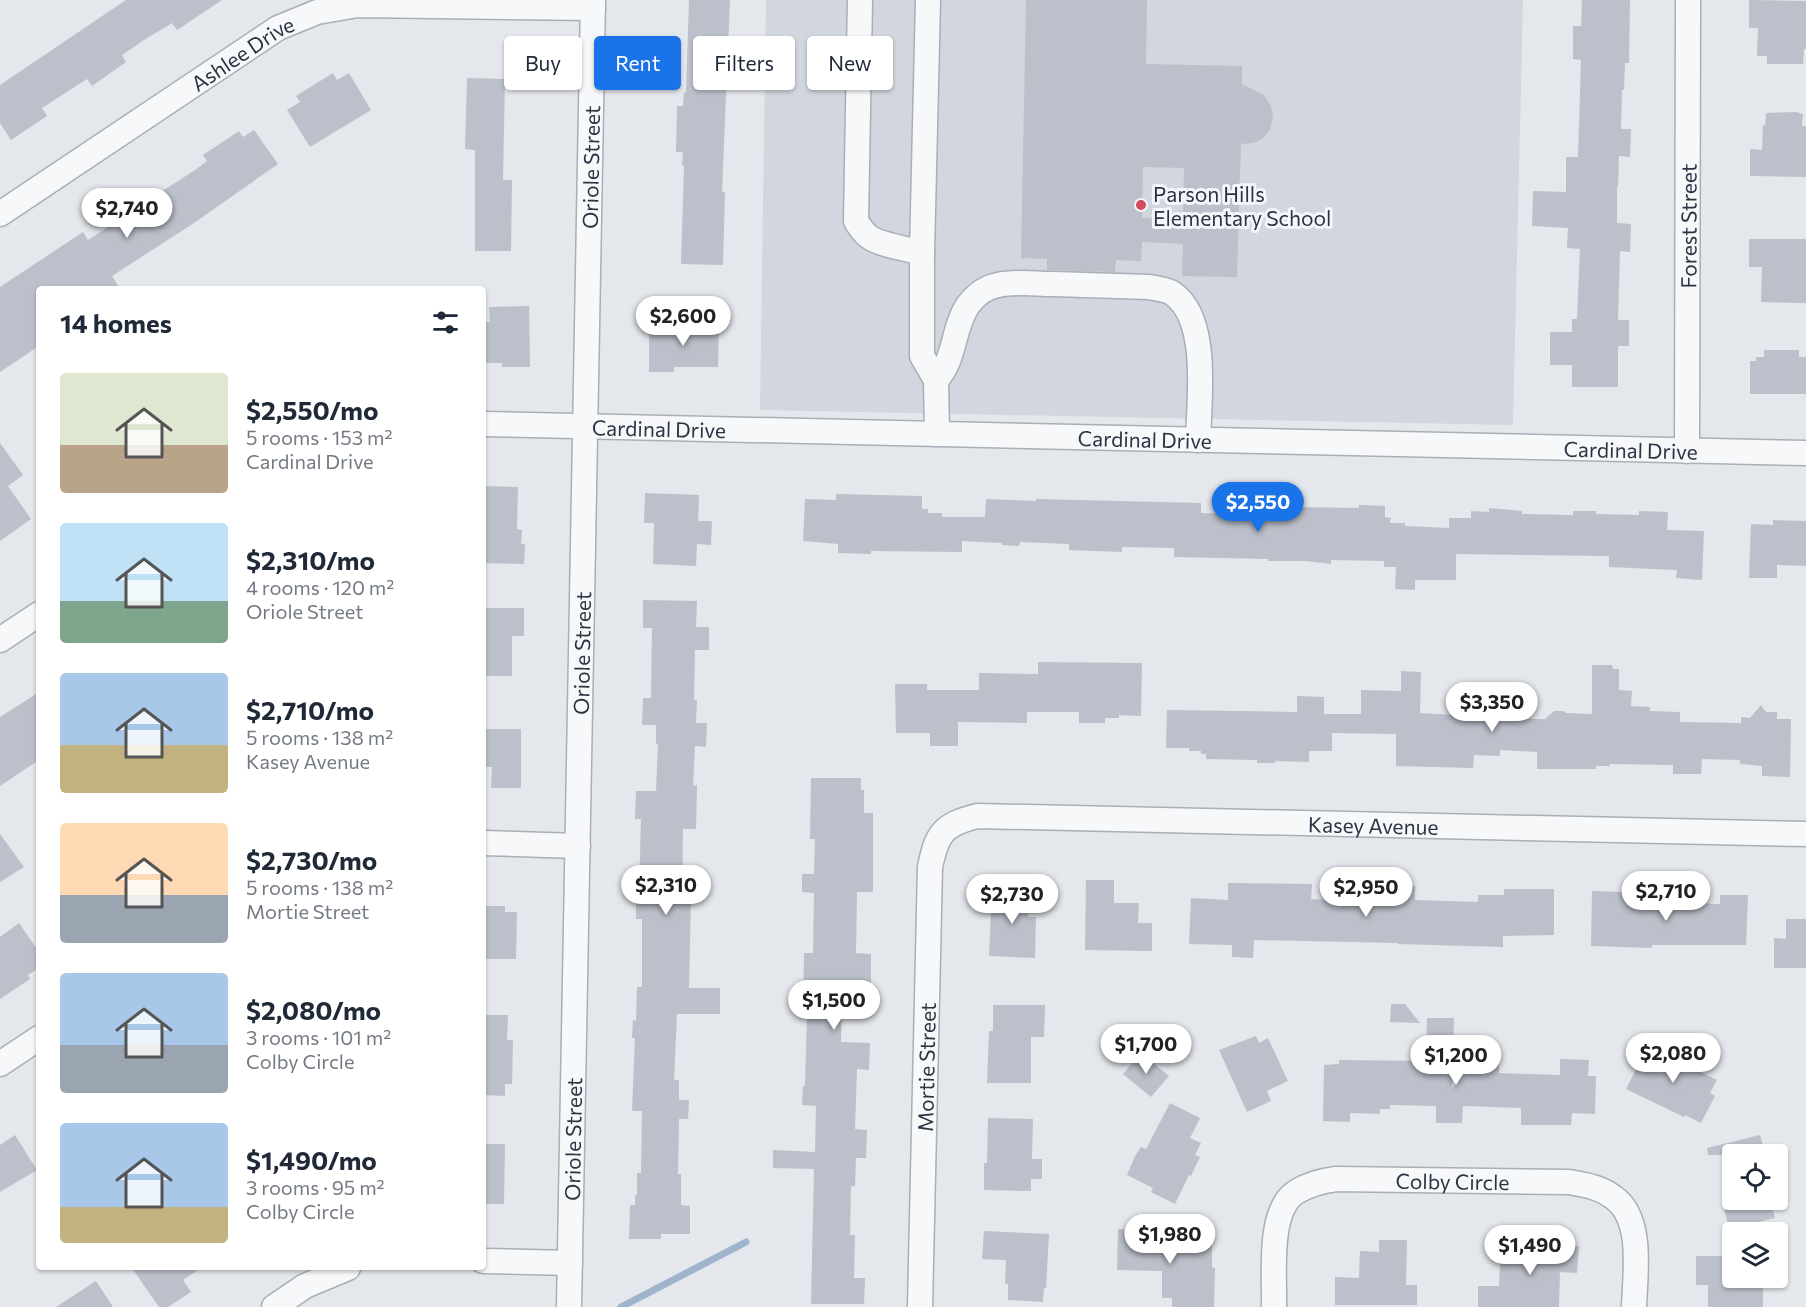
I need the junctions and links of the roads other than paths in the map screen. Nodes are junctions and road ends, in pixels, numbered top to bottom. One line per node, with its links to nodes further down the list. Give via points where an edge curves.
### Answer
1 (860, 0): 6 (street, via 856,221 877,242)
2 (928, 0): 6 (street)
3 (1688, 0): 12 (street, Forest Street)
4 (593, 4): 5 (street, Ashlee Drive, via 358,5 318,12 278,28); 9 (street, Oriole Street)
5 (0, 214)
6 (922, 253): 7 (street, via 922,356)
7 (936, 380): 10 (street); 11 (street, via 950,358 959,320 983,291 997,285 1150,287 1170,291 1182,301 1196,333 1200,355)
8 (486, 424): 9 (street, Cardinal Drive)
9 (586, 426): 10 (street, Cardinal Drive); 19 (street, Oriole Street)
10 (937, 434): 11 (street, Cardinal Drive)
11 (1198, 440): 12 (street, Cardinal Drive)
12 (1687, 452): 13 (street, Cardinal Drive)
13 (1806, 453)
14 (36, 616): 15 (street)
15 (0, 640)
16 (944, 830): 17 (street, Kasey Avenue, via 977,816); 27 (street, Mortie Street, via 934,846 930,867)
17 (1806, 834)
18 (486, 843): 19 (street)
19 (578, 846): 23 (street, Oriole Street)
20 (36, 1040): 21 (street)
21 (0, 1064)
22 (486, 1261): 23 (street)
23 (570, 1263): 26 (street, Oriole Street)
24 (343, 1270): 25 (street, via 305,1286)
25 (274, 1307)
26 (568, 1307)
27 (920, 1307)
28 (1274, 1307): 29 (street, Colby Circle, via 1276,1233 1281,1210 1294,1193 1314,1182 1347,1179 1569,1182 1592,1186 1615,1197 1630,1216 1635,1239)
29 (1634, 1307)

